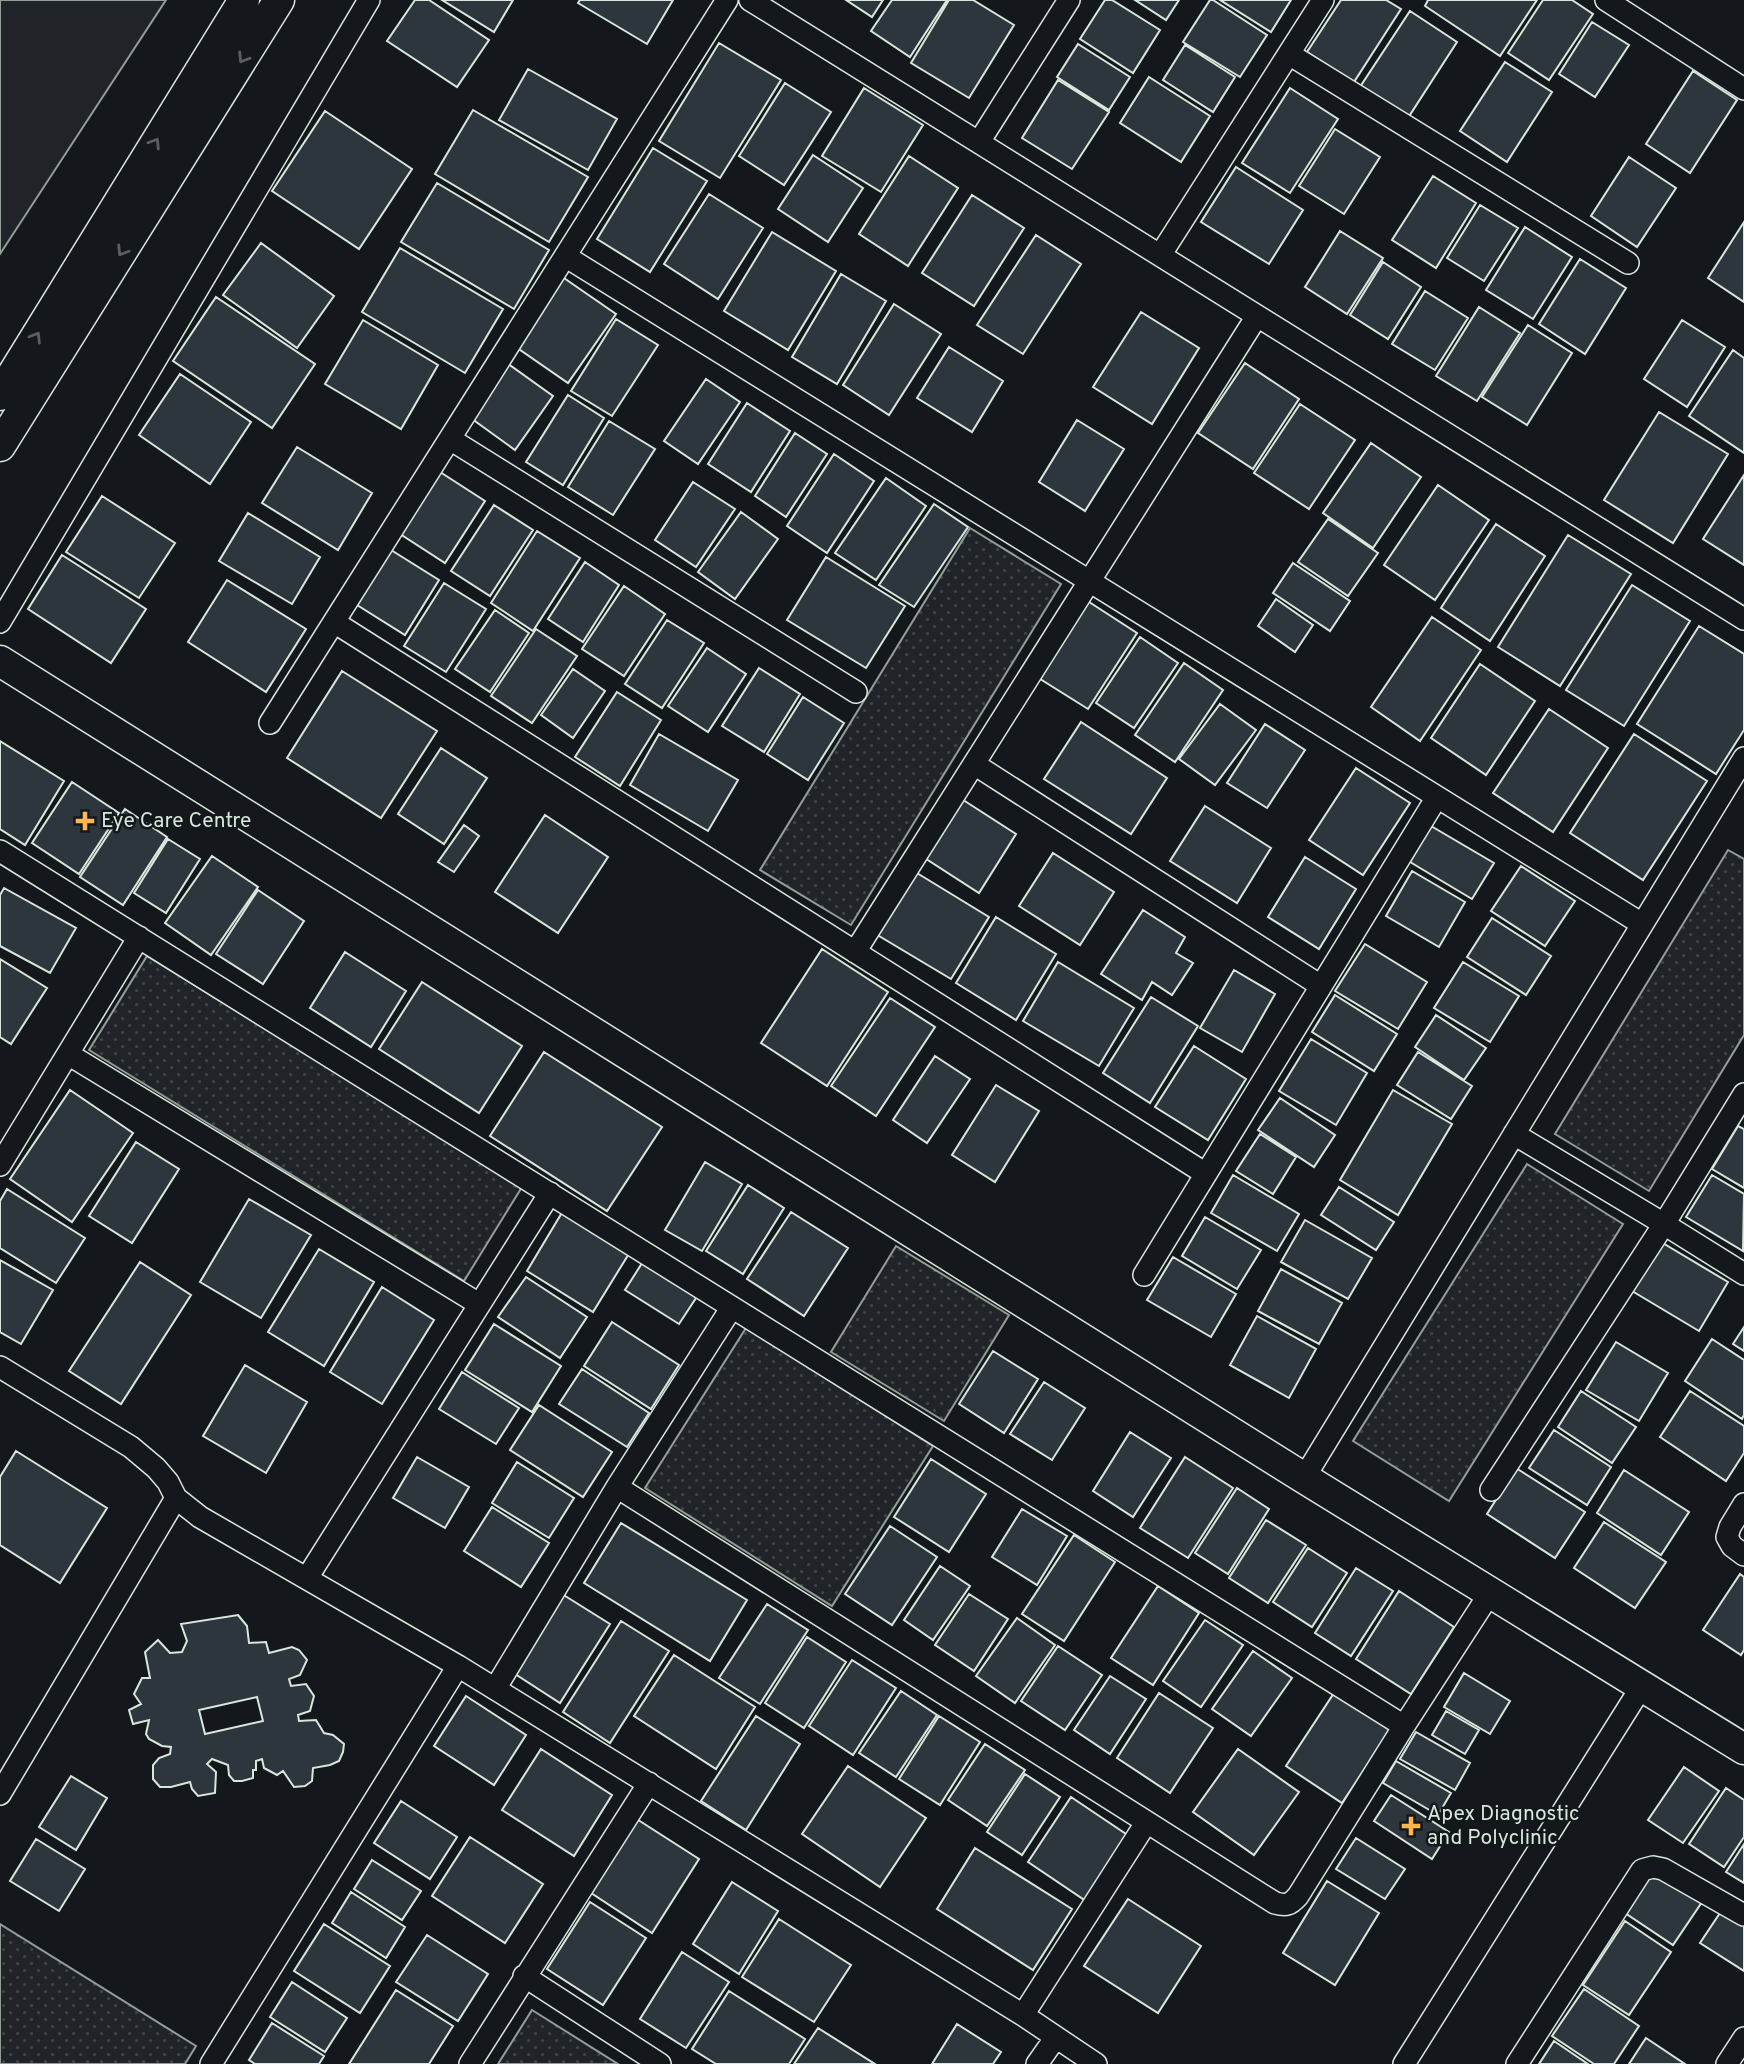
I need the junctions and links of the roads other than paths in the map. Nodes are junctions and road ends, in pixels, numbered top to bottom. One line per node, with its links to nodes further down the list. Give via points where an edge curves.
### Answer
1 (244, 0): 16 (street, one-way to 1)
2 (279, 0): 18 (street, one-way to 18)
3 (369, 0): 21 (street)
4 (727, 0): 13 (street)
5 (750, 0): 11 (street)
6 (1069, 0): 11 (street)
7 (1323, 0): 9 (street)
8 (1606, 0): 10 (street)
9 (1289, 54): 12 (street); 14 (street)
10 (1744, 89)
11 (979, 142): 12 (street)
12 (1161, 254): 15 (street)
13 (565, 256): 17 (street); 19 (street)
14 (1628, 263)
15 (1257, 316): 19 (street); 20 (street)
16 (0, 395)
17 (450, 439): 22 (street); 24 (street)
18 (0, 446)
19 (1090, 581): 27 (street); 28 (street)
20 (1744, 619)
21 (0, 622)
22 (334, 622): 25 (street); 32 (street)
23 (0, 661): 46 (street)
24 (856, 692)
25 (271, 723)
26 (1744, 758): 30 (street)
27 (974, 764): 32 (street); 33 (street)
28 (1437, 796): 30 (street); 33 (street)
29 (0, 851): 31 (street)
30 (1642, 924): 36 (street)
31 (139, 937): 34 (street); 39 (street)
32 (855, 952): 38 (street)
33 (1321, 986): 38 (street)
34 (68, 1054): 37 (street); 43 (street)
35 (1744, 1094): 40 (street)
36 (1514, 1134): 40 (street); 46 (street)
37 (0, 1165)
38 (1206, 1174): 42 (street)
39 (550, 1193): 43 (street); 44 (street)
40 (1664, 1224): 41 (street); 48 (street)
41 (1744, 1274)
42 (1144, 1275)
43 (479, 1304): 52 (street)
44 (732, 1307): 47 (street); 57 (street)
45 (0, 1367): 49 (street, via 131,1447 156,1468)
46 (1304, 1478): 53 (street)
47 (617, 1487): 56 (street); 61 (street)
48 (1491, 1490)
49 (176, 1499): 52 (street); 60 (street)
50 (1744, 1504): 51 (street, via 1727,1537)
51 (1744, 1555)
52 (307, 1578): 54 (street)
53 (1490, 1593): 55 (street); 57 (street)
54 (458, 1666): 56 (street); 67 (street)
55 (1642, 1686): 58 (street); 72 (street)
56 (495, 1689): 59 (street)
57 (1404, 1726): 61 (street, via 1292,1903 1275,1903)
58 (1744, 1749)
59 (649, 1783): 63 (street); 64 (street)
60 (0, 1794)
61 (1146, 1823): 64 (street)
62 (1744, 1915): 73 (street, via 1663,1869 1642,1870)
63 (524, 1976): 68 (street); 69 (street)
64 (1023, 2015): 65 (street)
65 (1055, 2037): 70 (street); 71 (street)
66 (1744, 2038): 74 (street)
67 (211, 2064)
68 (470, 2064)
69 (660, 2064)
70 (1037, 2064)
71 (1096, 2064)
72 (1404, 2064)
73 (1517, 2064)
74 (1727, 2064)

